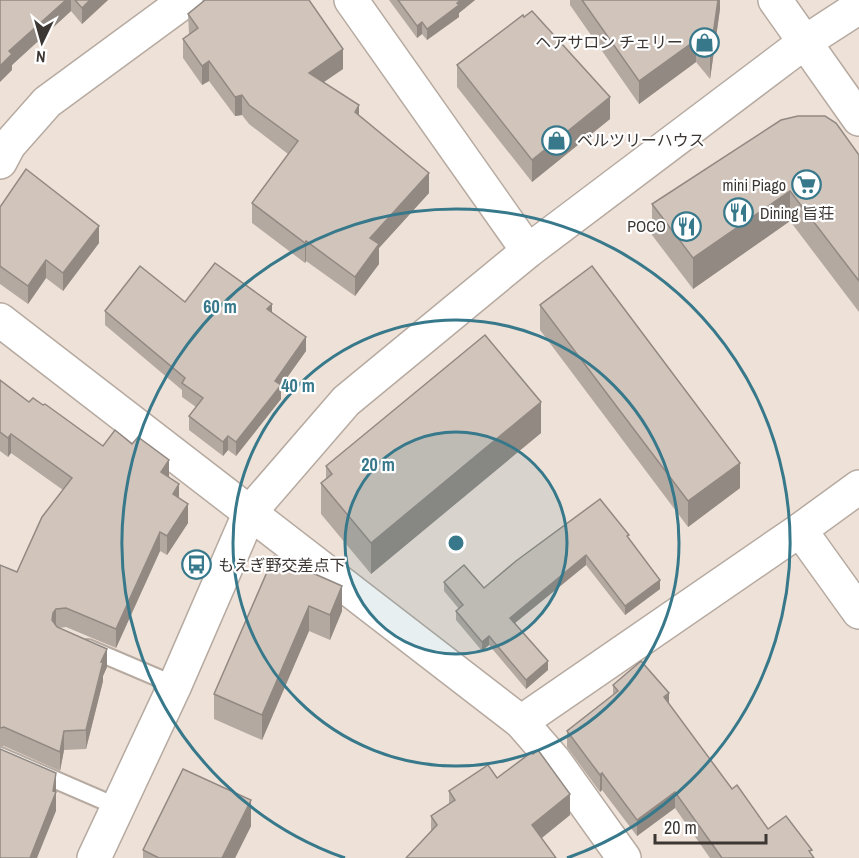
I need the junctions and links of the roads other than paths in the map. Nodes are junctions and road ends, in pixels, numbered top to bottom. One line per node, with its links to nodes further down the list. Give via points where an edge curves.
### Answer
1 (186, 0): 7 (street, via 46,102 9,145)
2 (351, 0): 8 (street)
3 (775, 0): 5 (street)
4 (859, 6): 5 (street)
5 (805, 42): 6 (street); 8 (street)
6 (859, 118)
7 (0, 162)
8 (528, 251): 11 (street, via 346,401)
9 (0, 321): 11 (street)
10 (859, 486): 12 (street)
11 (250, 512): 15 (street); 16 (street)
12 (800, 530): 13 (street); 16 (street)
13 (859, 612)
14 (72, 642): 15 (lane)
15 (175, 685): 18 (street)
16 (521, 722): 20 (street, via 554,760)
17 (0, 756): 18 (lane)
18 (118, 807): 19 (street)
19 (94, 858)
20 (624, 858)

